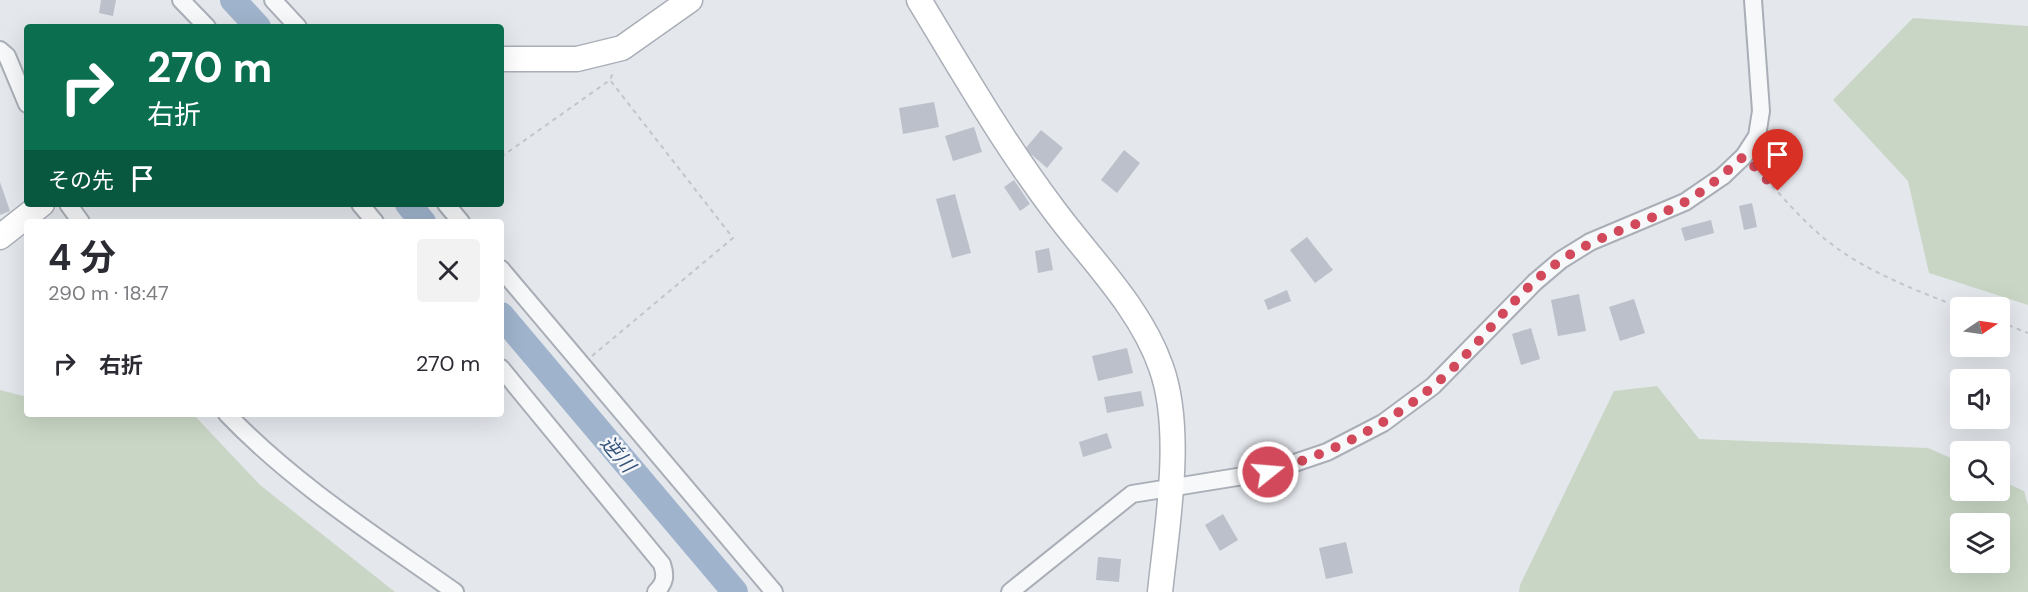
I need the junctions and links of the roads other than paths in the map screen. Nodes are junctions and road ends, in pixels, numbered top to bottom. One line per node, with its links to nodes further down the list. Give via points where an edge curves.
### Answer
1 (182, 0): 6 (street)
2 (273, 0): 7 (street)
3 (690, 0): 9 (street, via 622,48 577,59)
4 (919, 0): 20 (street, via 980,102 1053,209 1139,319 1161,367 1171,412)
5 (1753, 0): 20 (street, via 1761,111 1757,136 1744,156 1723,176 1685,202 1598,239 1561,260 1433,386 1383,423 1337,448 1298,463 1237,479)
6 (204, 24)
7 (295, 24)
8 (0, 50): 10 (street)
9 (504, 59)
10 (24, 97)
11 (38, 207): 16 (street)
12 (362, 207): 14 (street)
13 (448, 207): 15 (street)
14 (372, 219)
15 (458, 219)
16 (0, 237)
17 (504, 273): 23 (street)
18 (504, 372): 22 (street, via 662,564 665,575)
19 (230, 417): 21 (street, via 257,446 312,490)
20 (1170, 489): 24 (street, via 1132,494); 25 (street)
21 (455, 592)
22 (656, 592)
23 (774, 592)
24 (1010, 592)
25 (1160, 592)

